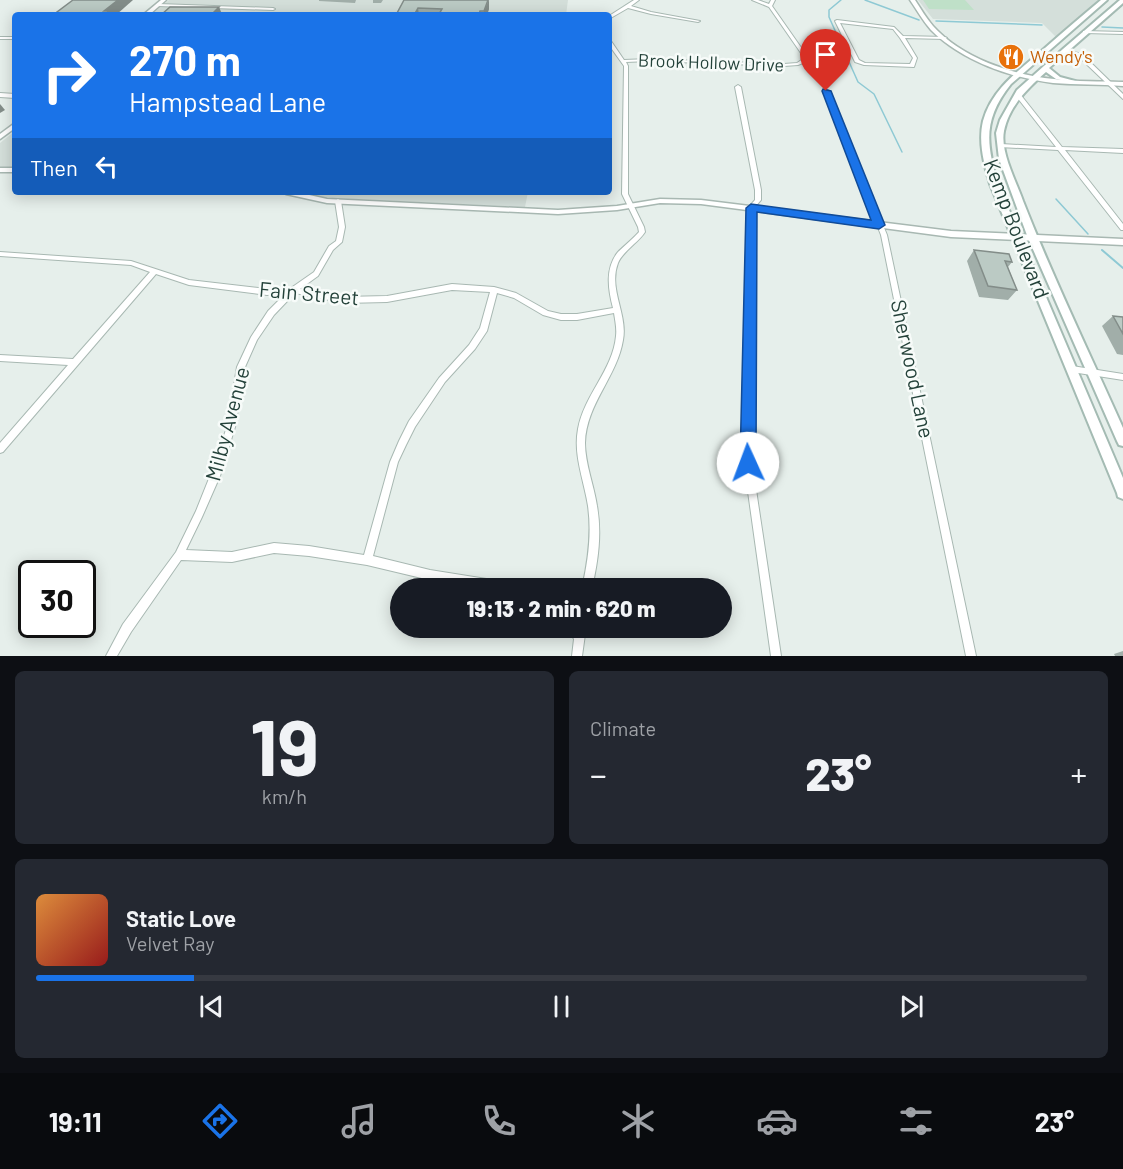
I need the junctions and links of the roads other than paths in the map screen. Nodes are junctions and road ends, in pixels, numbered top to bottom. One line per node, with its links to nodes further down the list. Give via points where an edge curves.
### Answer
1 (164, 0): 8 (street)
2 (637, 0): 9 (street)
3 (754, 0): 7 (street, Brook Hollow Drive)
4 (912, 0): 17 (street, via 932,28)
5 (1104, 0): 20 (main road, Kemp Boulevard)
6 (1123, 0): 14 (main road, Kemp Boulevard)
7 (772, 2): 23 (street, Brook Hollow Drive, via 805,56 804,63)
8 (158, 5): 10 (street); 11 (street)
9 (626, 6): 12 (street); 13 (street)
10 (273, 9)
11 (150, 12)
12 (612, 16)
13 (698, 21)
14 (1085, 32): 15 (street); 18 (main road, Kemp Boulevard)
15 (1123, 33)
16 (902, 37): 16 (street, via 915,58 912,66 864,64 857,61 837,21 894,28); 17 (street)
17 (945, 38): 25 (street, via 978,58)
18 (1075, 41): 21 (main road, Kemp Boulevard); 22 (street)
19 (612, 46): 23 (street)
20 (1052, 46): 21 (main road); 25 (main road, Kemp Boulevard)
21 (1065, 50): 22 (street); 24 (main road, Kemp Boulevard)
22 (1081, 56): 28 (street)
23 (622, 61): 42 (street, via 626,66 625,194)
24 (1045, 68): 26 (main road, Kemp Boulevard); 27 (main road, via 1058,78)
25 (1021, 74): 26 (street); 36 (main road, Kemp Boulevard, via 1004,88 993,105)
26 (1035, 77): 27 (street); 32 (main road, Kemp Boulevard)
27 (1073, 82): 28 (street)
28 (1108, 83): 29 (street); 33 (street)
29 (1123, 83)
30 (738, 87): 43 (street, via 758,190 758,200)
31 (826, 91): 44 (street, Sherwood Lane)
32 (1018, 95): 37 (main road, Kemp Boulevard, via 1004,120); 38 (street)
33 (1123, 97)
34 (12, 127): 35 (street)
35 (0, 137)
36 (985, 144): 37 (main road); 46 (main road, Kemp Boulevard, via 990,172)
37 (1001, 146): 38 (street); 47 (main road, Kemp Boulevard)
38 (1060, 148): 39 (street); 45 (street)
39 (1123, 151)
40 (296, 195): 41 (street)
41 (338, 201): 42 (street, via 558,212); 51 (street, Milby Avenue, via 342,227 339,242 316,274)
42 (632, 206): 43 (street, via 660,201); 53 (street, via 642,231 616,260 611,284)
43 (751, 208): 44 (street); 69 (street, via 748,463)
44 (879, 225): 46 (street); 70 (street, Sherwood Lane)
45 (1123, 228)
46 (1017, 237): 47 (street); 56 (main road, Kemp Boulevard)
47 (1033, 238): 48 (street); 57 (main road, Kemp Boulevard)
48 (1123, 242)
49 (0, 254): 50 (street, Fain Street, via 131,263)
50 (155, 270): 51 (street, Fain Street, via 189,282 267,292); 55 (street)
51 (293, 290): 52 (street, Fain Street, via 344,300 387,299 452,287); 62 (street, Milby Avenue, via 261,326 241,368 231,427 216,476)
52 (494, 290): 53 (street, Fain Street, via 561,317); 63 (street, via 484,329 442,380 402,444)
53 (615, 310): 65 (street, via 621,333 619,343 607,375 590,400 582,429 581,445 596,535)
54 (0, 357): 55 (street)
55 (74, 362): 60 (street)
56 (1072, 369): 57 (street); 61 (main road, Kemp Boulevard)
57 (1092, 372): 58 (street); 59 (main road, Kemp Boulevard)
58 (1123, 377)
59 (1123, 441)
60 (0, 449)
61 (1123, 493)
62 (179, 555): 63 (street, via 232,557 274,548); 67 (street, Milby Avenue)
63 (367, 560): 64 (street)
64 (449, 578)
65 (589, 578)
66 (579, 638): 68 (street)
67 (111, 656)
68 (577, 656)
69 (776, 656)
70 (971, 656)

